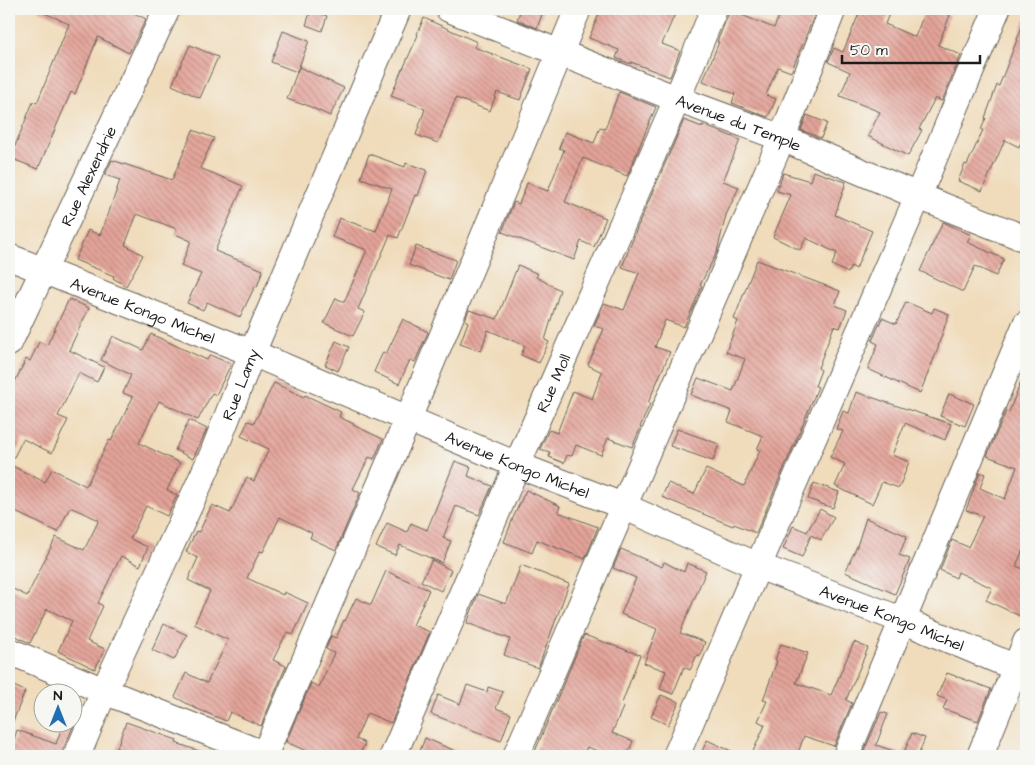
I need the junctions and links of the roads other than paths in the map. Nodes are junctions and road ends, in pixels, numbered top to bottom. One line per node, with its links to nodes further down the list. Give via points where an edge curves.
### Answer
1 (166, 9): 14 (street, Rue Alexendrie)
2 (398, 9): 17 (street, Rue Lamy)
3 (449, 9): 8 (street, Avenue du Temple)
4 (578, 9): 8 (street)
5 (714, 9): 9 (street, Rue Moll)
6 (833, 9): 10 (street)
7 (997, 9): 11 (street)
8 (560, 52): 9 (street, Avenue du Temple); 18 (street)
9 (677, 99): 10 (street, Avenue du Temple); 19 (street, Rue Moll)
10 (782, 138): 11 (street, Avenue du Temple); 20 (street)
11 (918, 196): 12 (street, Avenue du Temple); 21 (street)
12 (1026, 239)
13 (9, 257): 14 (street, Avenue Kongo Michel)
14 (43, 271): 16 (street, Rue Alexendrie); 17 (street, Avenue Kongo Michel)
15 (1026, 324): 22 (street)
16 (9, 343)
17 (252, 354): 18 (street, Avenue Kongo Michel); 26 (street, Rue Lamy, via 212,456)
18 (408, 419): 19 (street, Avenue Kongo Michel); 28 (street)
19 (517, 465): 20 (street, Avenue Kongo Michel); 29 (street, Rue Moll)
20 (623, 506): 21 (street, Avenue Kongo Michel); 30 (street)
21 (758, 566): 22 (street, Avenue Kongo Michel); 31 (street)
22 (902, 620): 25 (street, Avenue Kongo Michel); 32 (street)
23 (1026, 642): 25 (street)
24 (9, 651): 26 (street)
25 (1021, 670): 33 (street)
26 (104, 692): 27 (street, Rue Lamy); 28 (street)
27 (77, 756)
28 (266, 756)
29 (393, 756)
30 (516, 756)
31 (676, 756)
32 (846, 756)
33 (980, 756)

